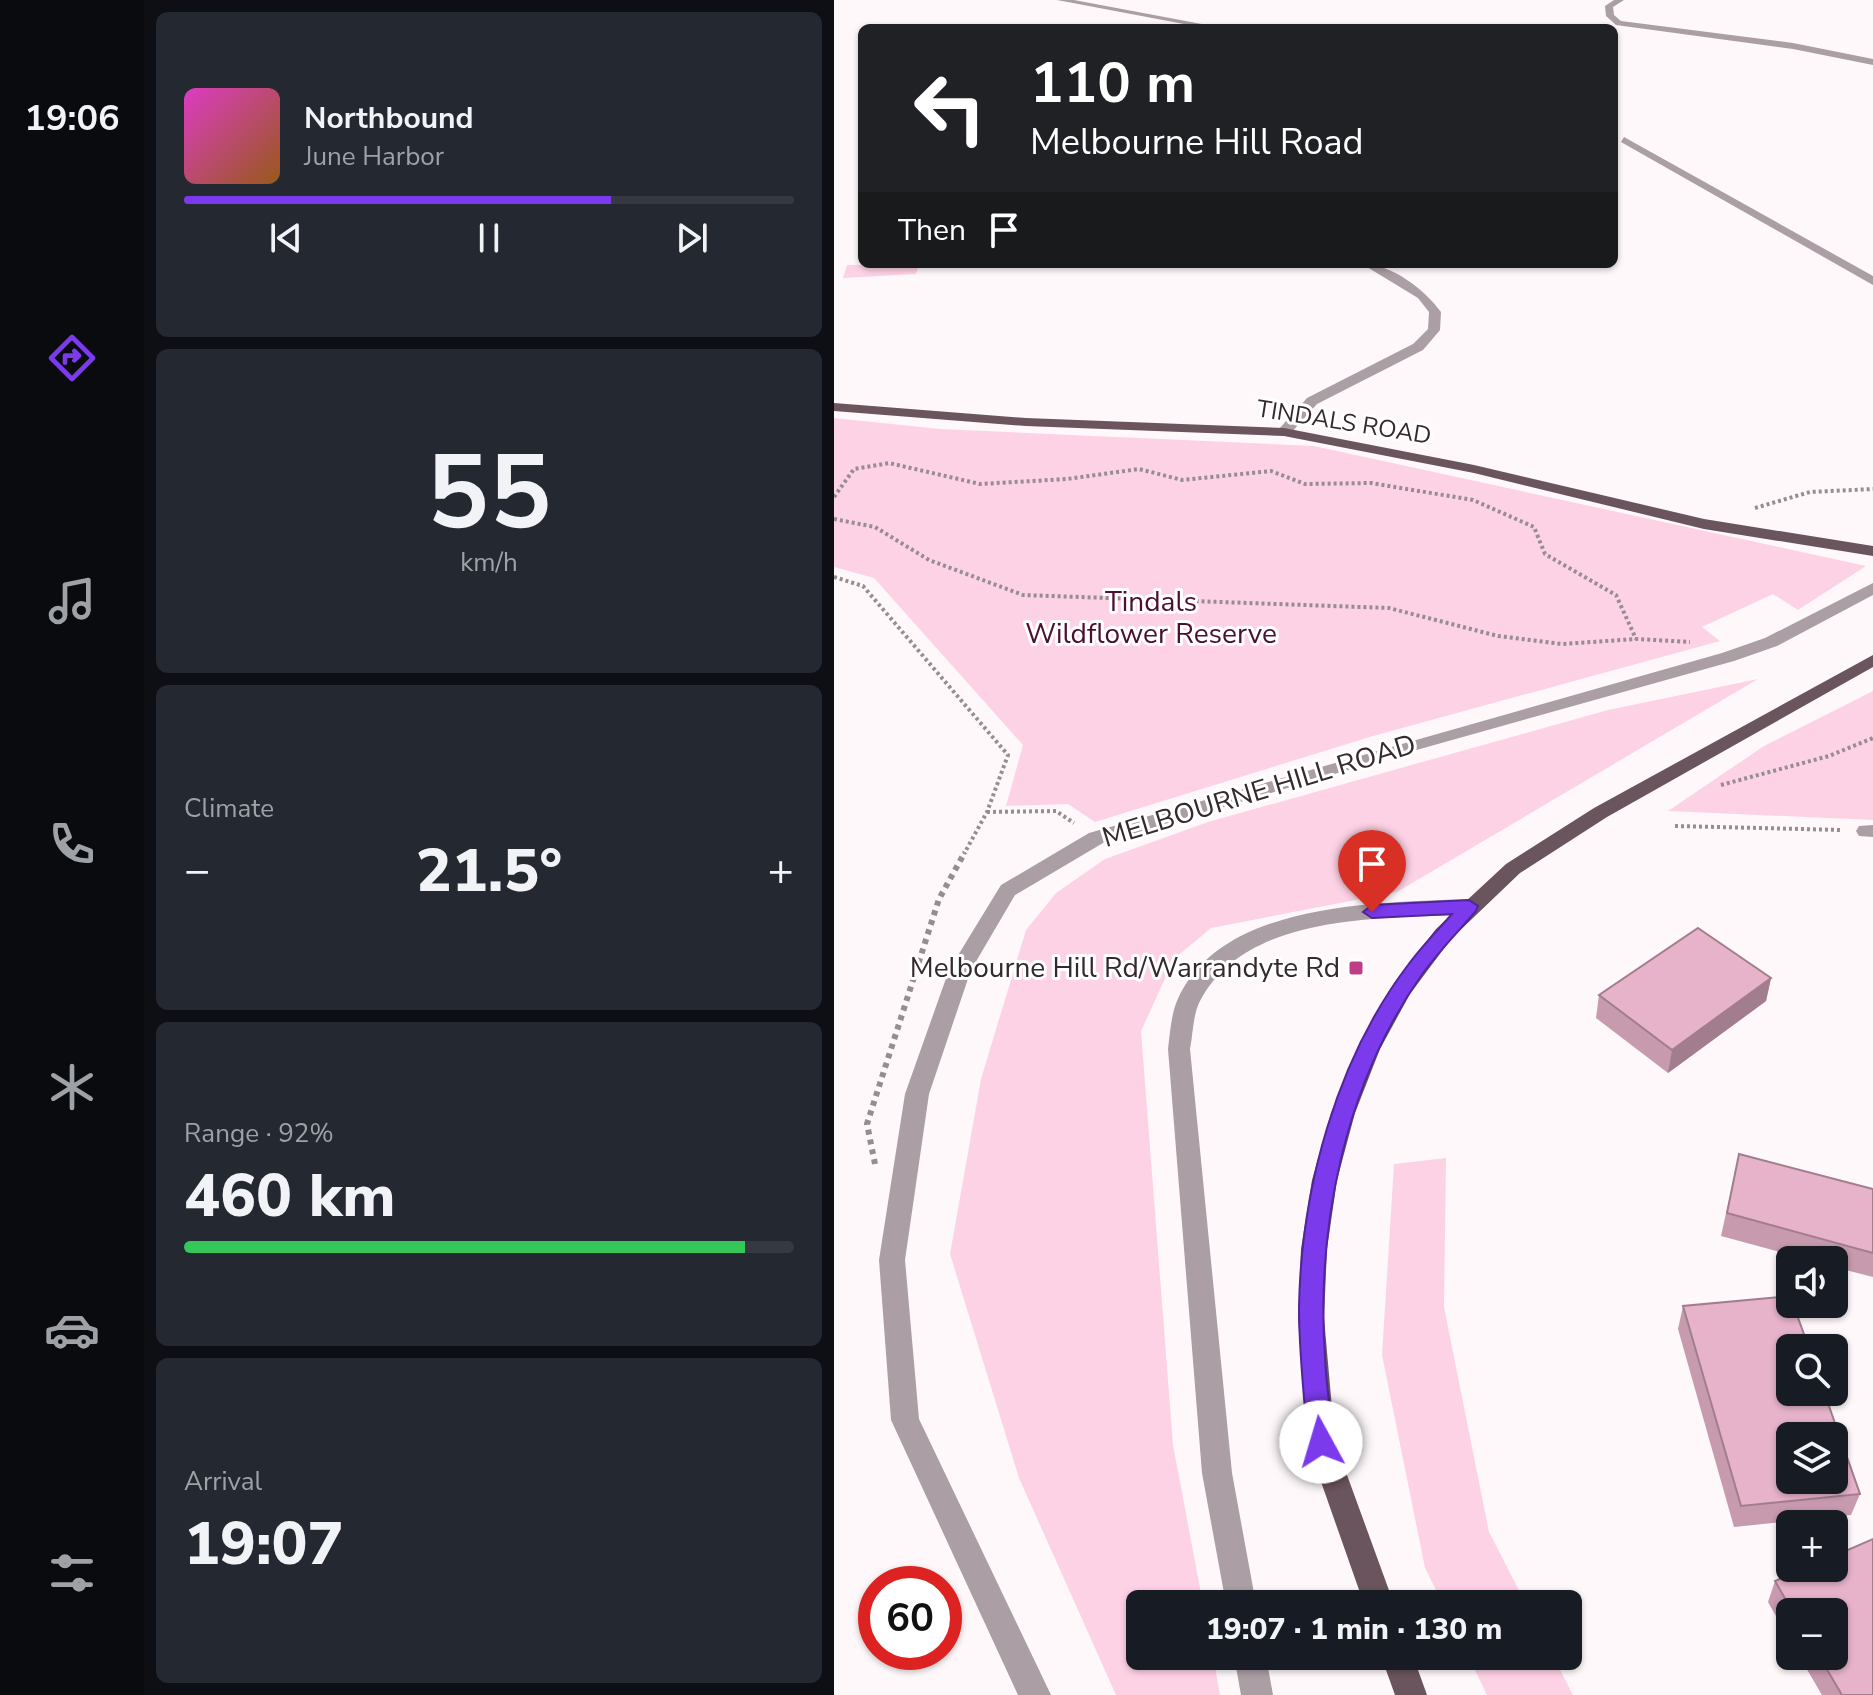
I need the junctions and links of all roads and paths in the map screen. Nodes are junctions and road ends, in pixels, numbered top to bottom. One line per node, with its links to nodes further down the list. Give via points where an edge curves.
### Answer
1 (1061, 0): 3 (street)
2 (1620, 0): 4 (street, via 1609,6 1610,16 1619,23)
3 (1196, 24)
4 (1873, 62)
5 (1624, 140): 7 (street)
6 (1375, 268): 9 (street, via 1422,295 1435,312 1434,330 1418,347 1312,401)
7 (1873, 281)
8 (834, 407): 9 (main road, TINDALS ROAD, via 1026,422)
9 (1284, 432): 13 (main road, TINDALS ROAD, via 1474,469)
10 (1873, 489): 13 (path, via 1810,492)
11 (834, 497): 12 (path, via 854,469 889,463 980,484 1139,469 1182,480 1271,471 1305,484 1371,483 1473,500 1534,527 1545,554 1616,595 1636,639 1549,642 1498,636 1389,608 1023,595 929,560 875,527)
12 (834, 519)
13 (1704, 524): 14 (main road, TINDALS ROAD)
14 (1743, 531): 15 (main road, TINDALS ROAD); 16 (main road, TINDALS ROAD)
15 (1873, 551)
16 (1873, 561)
17 (834, 577): 22 (path, via 863,586 1008,755)
18 (1873, 588): 25 (street, MELBOURNE HILL ROAD, via 1771,642 1737,654)
19 (1873, 660): 26 (main road, via 1578,825)
20 (1873, 738): 21 (path, via 1829,756)
21 (1721, 785)
22 (987, 812): 25 (path, via 1056,811); 27 (path, via 939,899 867,1124)
23 (1675, 826): 24 (path)
24 (1870, 831)
25 (1096, 838): 32 (street, MELBOURNE HILL ROAD, via 1008,890 960,970 917,1094 892,1260 905,1420)
26 (1469, 906): 28 (street, via 1337,917 1259,937 1214,962 1185,1004 1179,1049 1217,1473); 29 (main road, via 1415,970 1357,1074 1333,1143 1315,1246 1312,1358 1321,1442)
27 (875, 1169)
28 (1238, 1590)
29 (1374, 1590)
30 (1253, 1670): 33 (street)
31 (1402, 1670): 34 (main road)
32 (1035, 1695)
33 (1257, 1695)
34 (1411, 1695)

